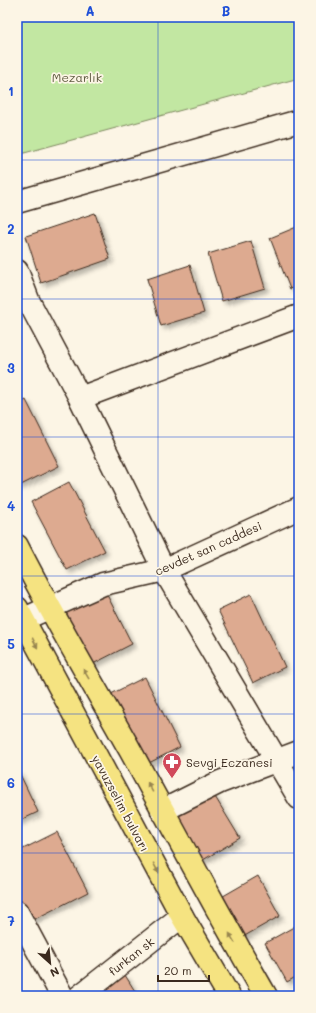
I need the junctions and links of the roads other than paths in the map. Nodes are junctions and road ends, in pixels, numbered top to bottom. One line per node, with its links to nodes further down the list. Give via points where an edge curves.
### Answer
1 (299, 121): 2 (street)
2 (17, 202)
3 (17, 271): 5 (street, via 28,300)
4 (299, 316): 5 (street)
5 (80, 398): 8 (street)
6 (299, 508): 8 (street, cevdet san caddesi)
7 (17, 546): 9 (main road)
8 (164, 570): 9 (street, cevdet san caddesi, via 103,584); 12 (street)
9 (49, 608): 10 (street); 14 (main road, one-way to 9)
10 (19, 617): 16 (main road, yavuzselim bulvarı, one-way to 16)
11 (299, 752): 12 (street)
12 (277, 761): 13 (street); 14 (street, via 220,782)
13 (299, 798)
14 (162, 811): 20 (main road, one-way to 14)
15 (17, 912): 17 (street)
16 (182, 916): 18 (street, furkan sk); 19 (main road, yavuzselim bulvarı)
17 (62, 996)
18 (80, 996)
19 (229, 996)
20 (266, 996)

